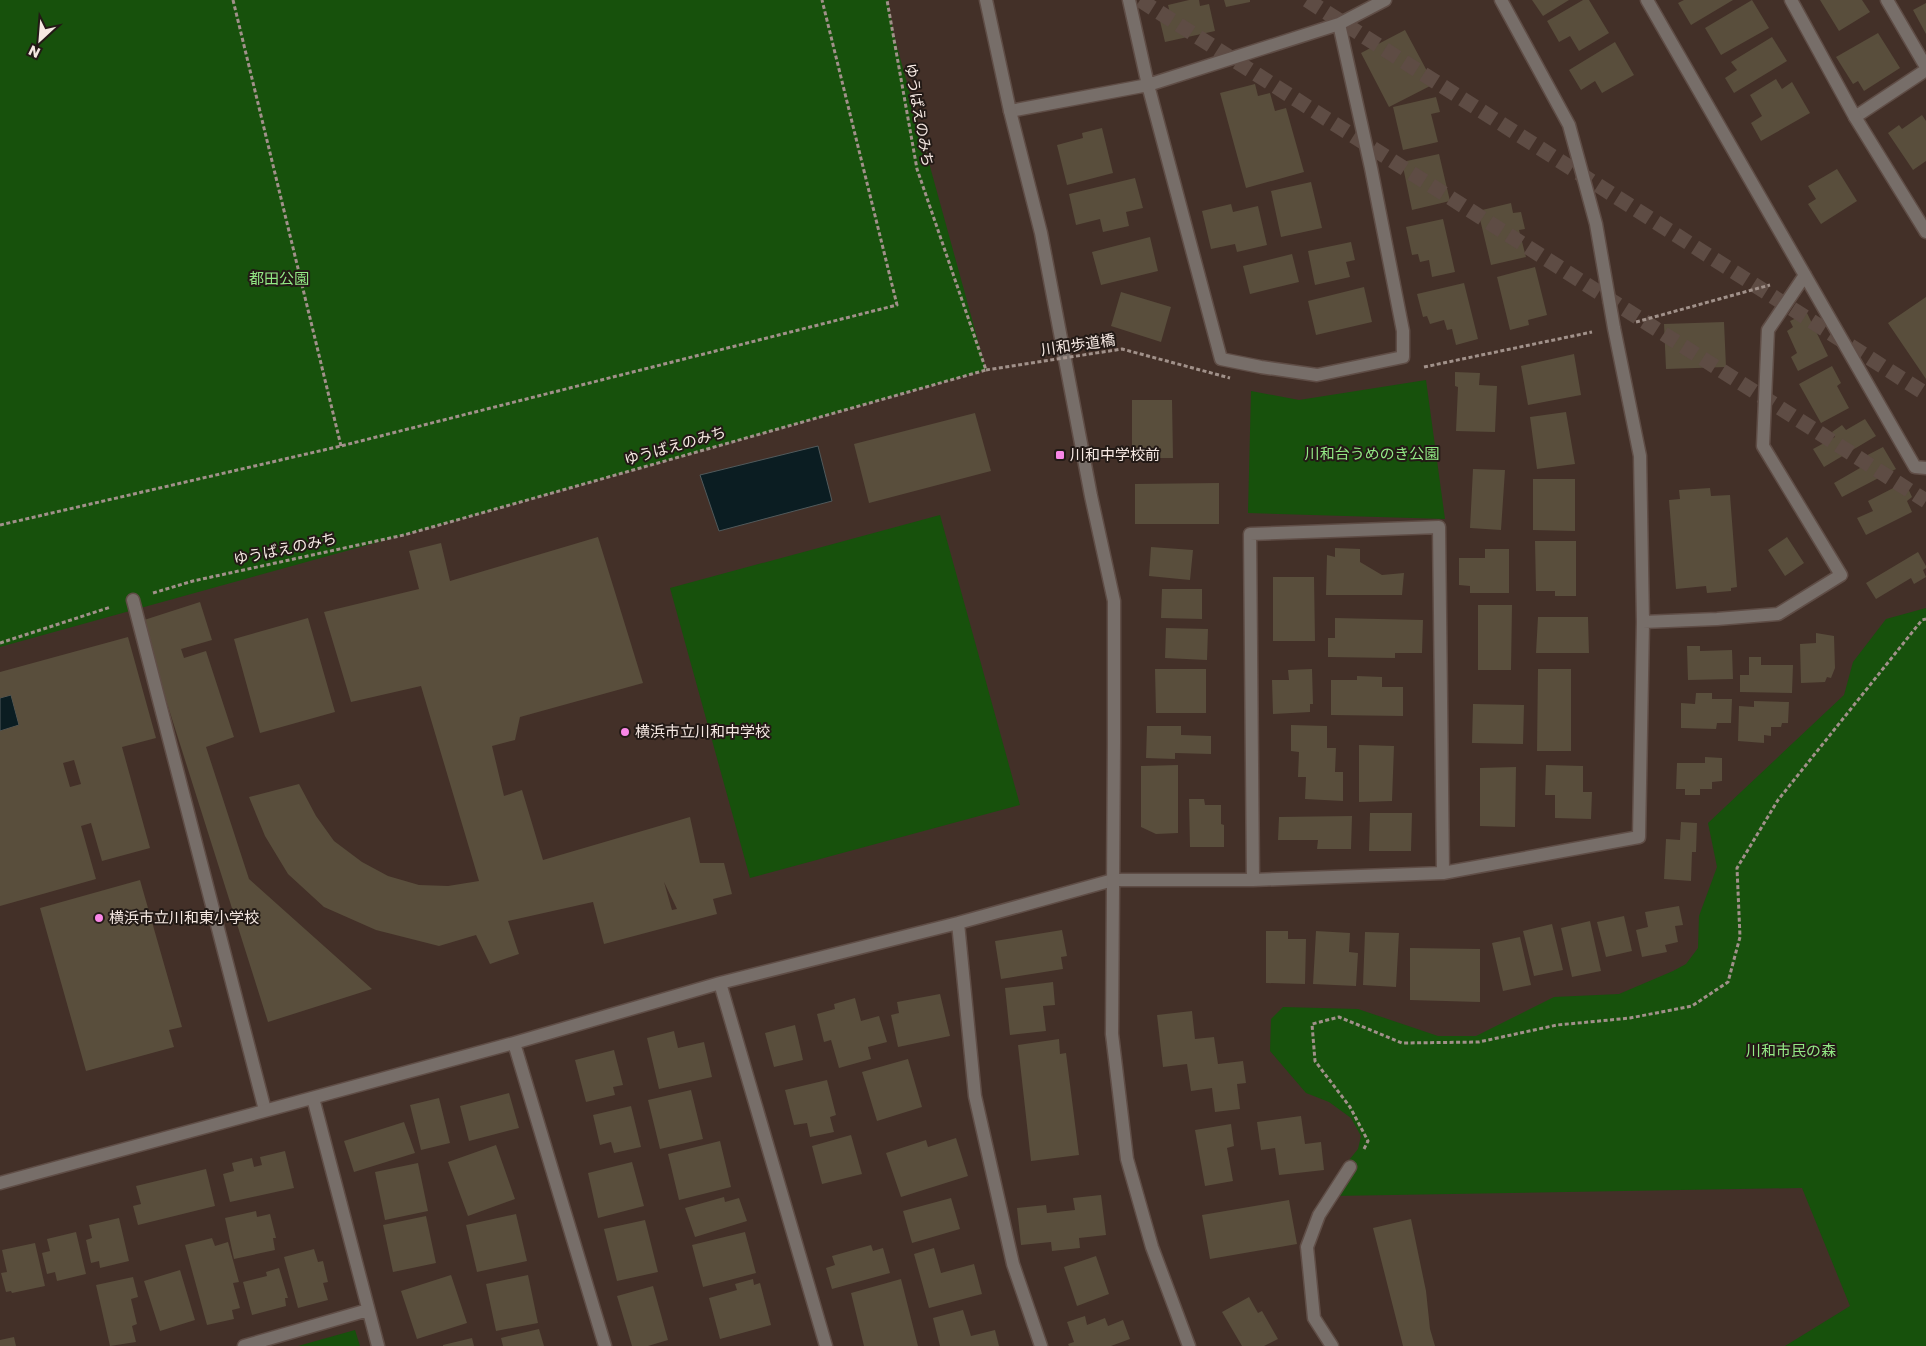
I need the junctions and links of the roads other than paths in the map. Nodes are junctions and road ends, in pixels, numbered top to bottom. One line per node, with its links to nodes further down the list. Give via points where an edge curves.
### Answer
1 (986, 0): 11 (street)
2 (1129, 0): 10 (street)
3 (1385, 0): 8 (street)
4 (1501, 0): 17 (street, via 1569,125 1596,224 1640,456)
5 (1647, 0): 14 (street)
6 (1791, 0): 12 (street)
7 (1887, 0): 9 (street)
8 (1339, 24): 10 (street); 10 (street, via 1403,331 1403,357 1317,375 1221,359)
9 (1926, 68): 12 (street)
10 (1148, 85): 11 (street)
11 (1010, 111): 19 (street, via 1041,232 1114,601)
12 (1855, 117): 13 (street)
13 (1926, 232)
14 (1805, 275): 15 (street, via 1915,467); 17 (street, via 1768,330 1763,446 1841,574 1778,614)
15 (1926, 468)
16 (133, 600): 25 (street)
17 (1643, 622): 18 (street, via 1639,837)
18 (1443, 873): 20 (street); 20 (street, via 1439,527 1280,532 1250,534)
19 (1112, 880): 20 (street); 21 (street); 34 (street, via 1112,1034 1127,1158 1152,1247)
20 (1253, 880)
21 (958, 923): 22 (street); 33 (street, via 975,1096 1013,1264)
22 (720, 983): 23 (street); 32 (street)
23 (514, 1043): 24 (street); 31 (street)
24 (313, 1098): 25 (street); 28 (street)
25 (266, 1110): 27 (street)
26 (1350, 1167): 35 (street, via 1319,1215 1308,1247 1314,1318)
27 (0, 1183)
28 (368, 1310): 29 (street); 30 (street)
29 (244, 1346)
30 (378, 1346)
31 (606, 1346)
32 (826, 1346)
33 (1041, 1346)
34 (1189, 1346)
35 (1332, 1346)

